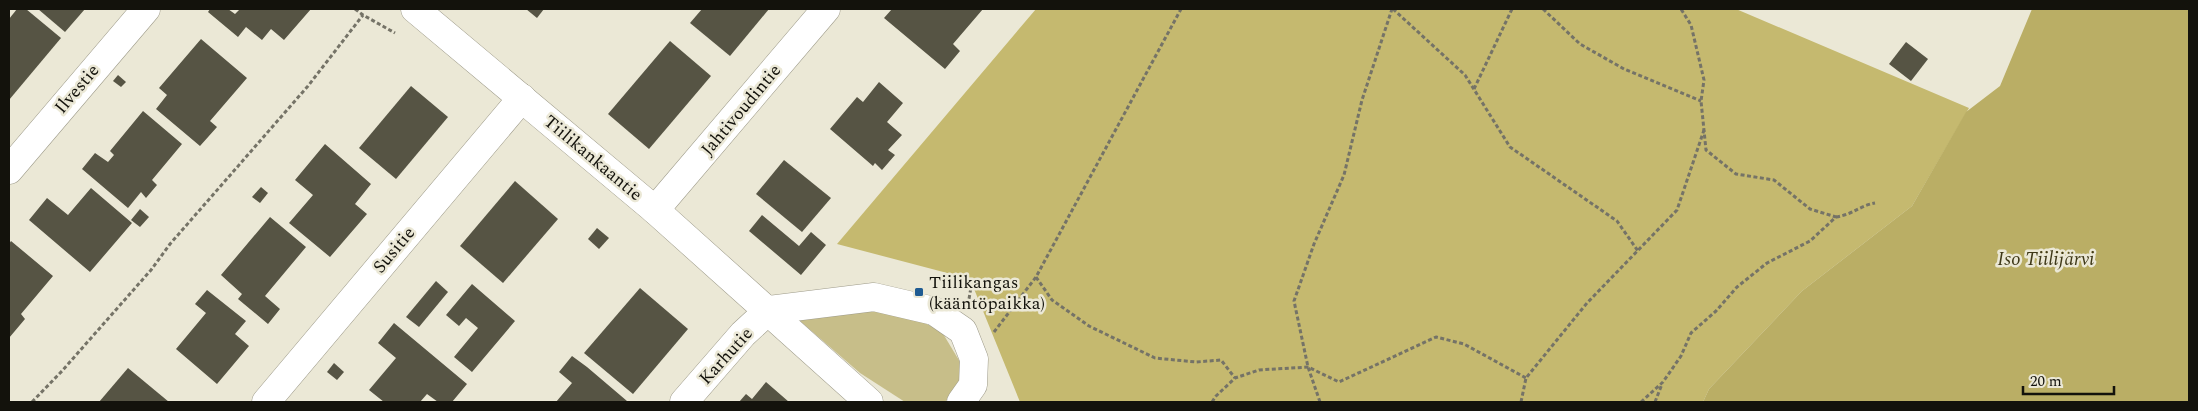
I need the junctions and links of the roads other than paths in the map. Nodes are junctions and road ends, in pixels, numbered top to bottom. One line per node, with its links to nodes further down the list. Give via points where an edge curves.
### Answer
1 (146, 9): 5 (street, Ilvestie)
2 (415, 9): 4 (street, Tiilikankaantie)
3 (826, 9): 6 (street, Jahtivoudintie)
4 (522, 98): 6 (street, Tiilikankaantie); 8 (street, Susitie)
5 (9, 170)
6 (655, 210): 7 (street, Tiilikankaantie)
7 (769, 310): 9 (street, Karhutie, via 743,334); 10 (street, Tiilikankaantie); 11 (street, via 874,297 934,311 964,331 974,359 973,385)
8 (266, 402)
9 (684, 402)
10 (869, 402)
11 (961, 402)

